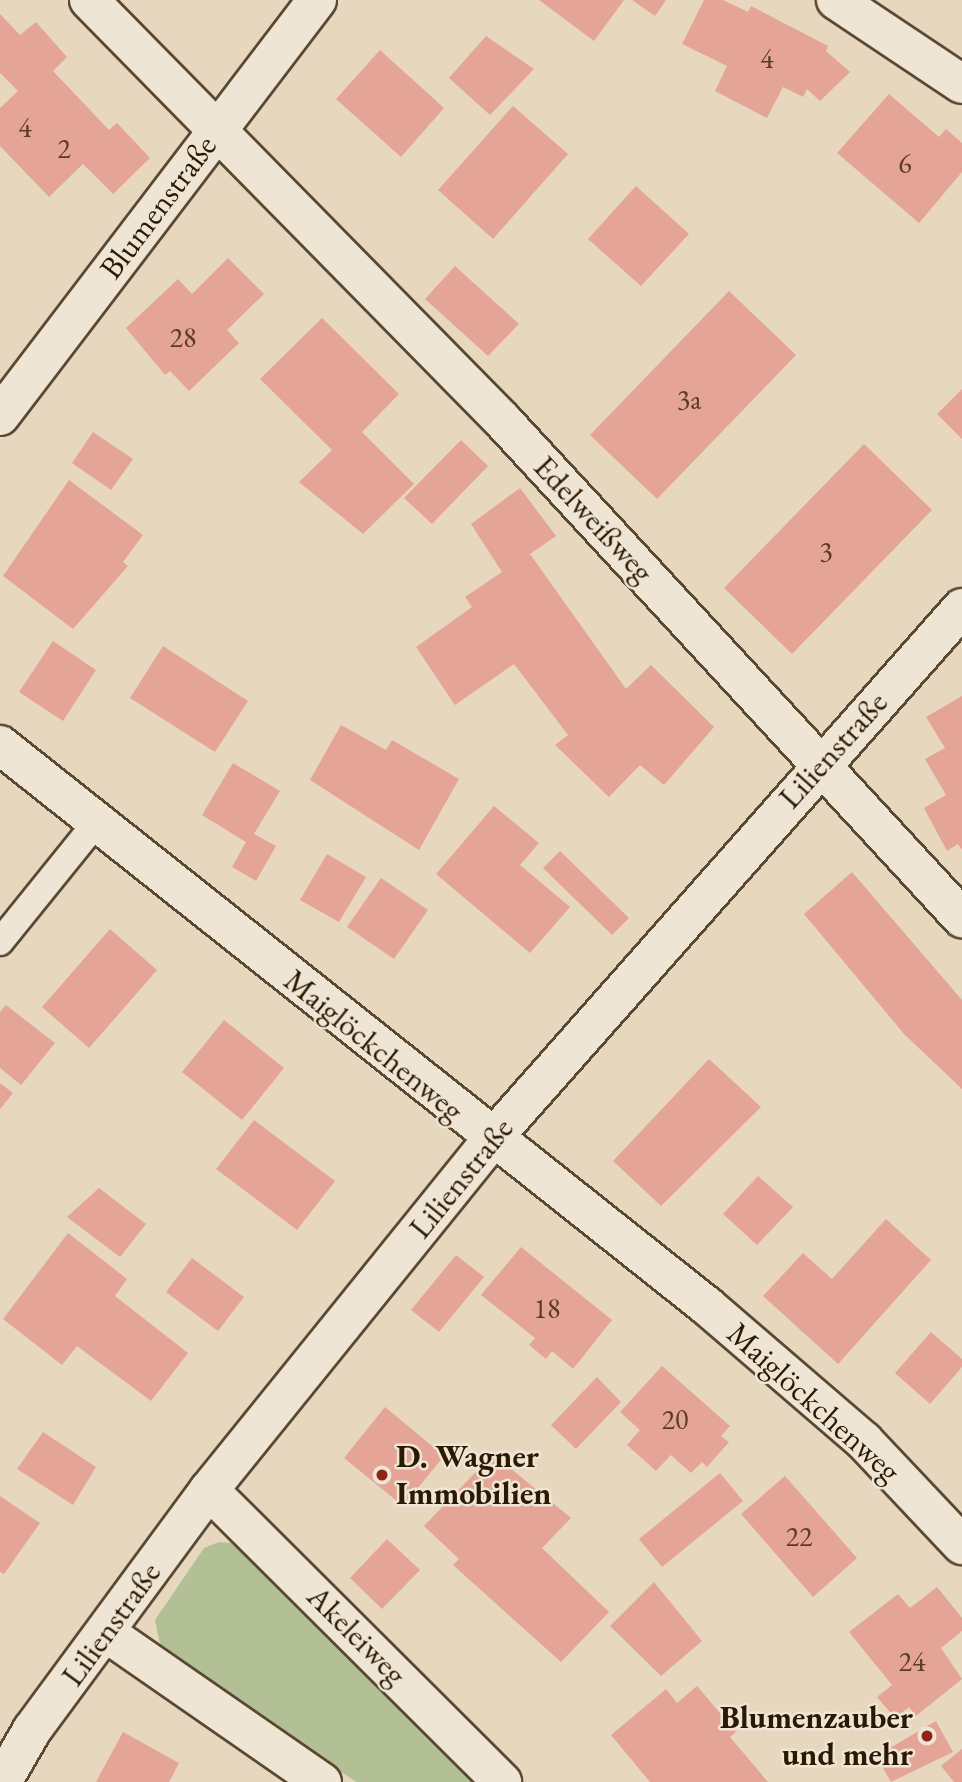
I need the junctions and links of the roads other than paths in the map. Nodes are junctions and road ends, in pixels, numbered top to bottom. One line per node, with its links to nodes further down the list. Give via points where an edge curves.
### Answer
1 (89, 0): 5 (street, Edelweißweg)
2 (317, 0): 5 (street, Blumenstraße)
3 (836, 0): 4 (street)
4 (962, 83)
5 (215, 131): 6 (street, Blumenstraße); 9 (street, Edelweißweg, via 503,421)
6 (0, 416)
7 (962, 608): 9 (street, Lilienstraße)
8 (0, 745): 10 (street, Maiglöckchenweg)
9 (823, 761): 11 (street, Edelweißweg); 13 (street, Lilienstraße)
10 (97, 822): 12 (lane); 13 (street, Maiglöckchenweg)
11 (962, 918)
12 (0, 942)
13 (492, 1139): 14 (street, Lilienstraße); 15 (street, Maiglöckchenweg, via 707,1306 843,1423)
14 (209, 1490): 16 (street, Lilienstraße); 19 (street, Akeleiweg)
15 (962, 1545)
16 (105, 1632): 17 (street, Lilienstraße); 18 (street)
17 (2, 1782)
18 (322, 1782)
19 (502, 1782)

